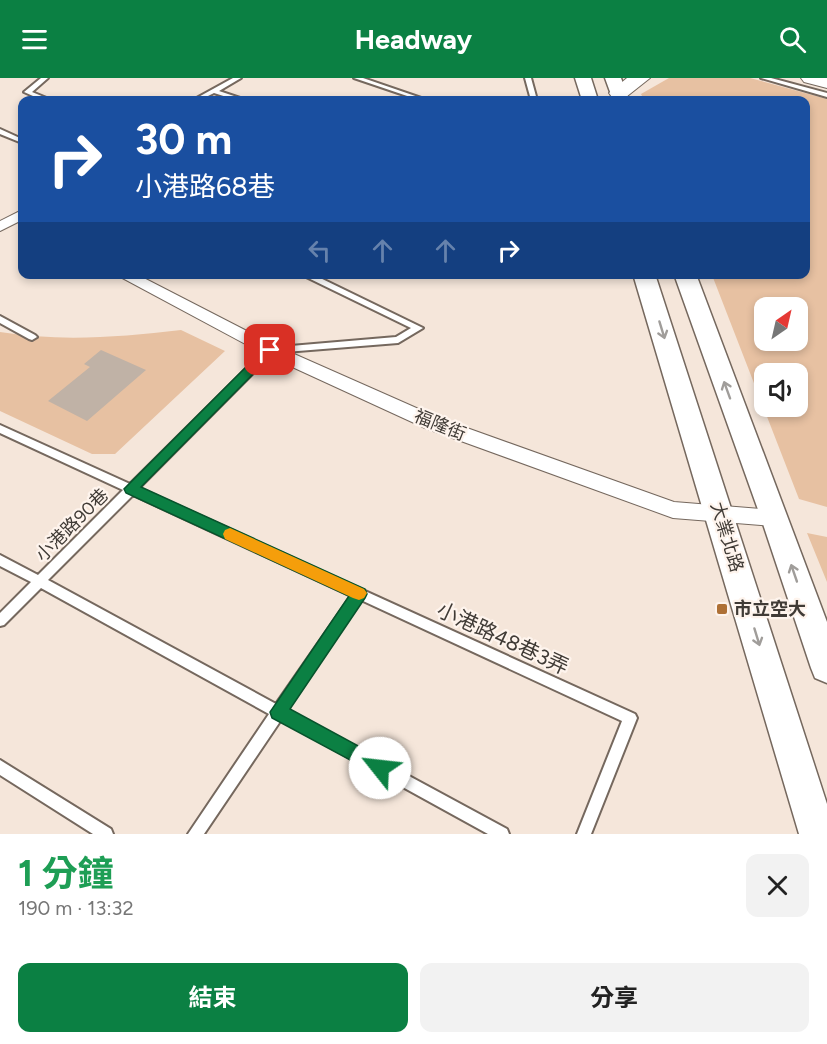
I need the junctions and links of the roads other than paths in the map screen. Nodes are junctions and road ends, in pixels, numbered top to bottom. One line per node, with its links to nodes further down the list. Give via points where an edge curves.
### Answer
1 (45, 78): 13 (lane, via 27,92)
2 (238, 78): 11 (lane)
3 (357, 78): 16 (lane)
4 (528, 78): 17 (lane)
5 (583, 78): 18 (street)
6 (640, 78): 10 (main road)
7 (764, 78): 12 (lane)
8 (811, 78): 9 (main road)
9 (827, 82)
10 (618, 90)
11 (214, 91): 14 (lane); 15 (lane)
12 (827, 95)
13 (37, 96)
14 (204, 96)
15 (229, 96)
16 (412, 96)
17 (533, 96)
18 (589, 96)
19 (0, 131): 20 (lane)
20 (18, 139)
21 (0, 212): 22 (street)
22 (18, 218)
23 (18, 220): 24 (street)
24 (0, 226)
25 (133, 279): 31 (street, 福隆街)
26 (315, 279): 31 (lane, via 418,328 398,340)
27 (646, 279): 34 (street, 大業北路, one-way to 34)
28 (687, 279): 35 (street, one-way to 28)
29 (0, 319): 30 (lane)
30 (32, 337)
31 (270, 350): 33 (lane, 小港路90巷); 34 (street, 福隆街, via 454,431 673,510)
32 (0, 429): 33 (lane, 小港路48巷3弄)
33 (131, 489): 37 (lane, 小港路90巷); 38 (lane, 小港路48巷3弄)
34 (720, 513): 35 (street, 福隆街); 47 (street, 大業北路, one-way to 47)
35 (775, 518): 40 (street, one-way to 35)
36 (0, 560): 37 (lane)
37 (39, 582): 39 (lane, 小港路90巷); 41 (lane)
38 (360, 594): 41 (lane); 46 (lane, 小港路48巷3弄, via 630,718)
39 (0, 621)
40 (827, 668)
41 (279, 712): 44 (lane); 45 (lane)
42 (0, 767): 43 (lane)
43 (105, 834)
44 (195, 834)
45 (502, 834)
46 (584, 834)
47 (818, 834)

